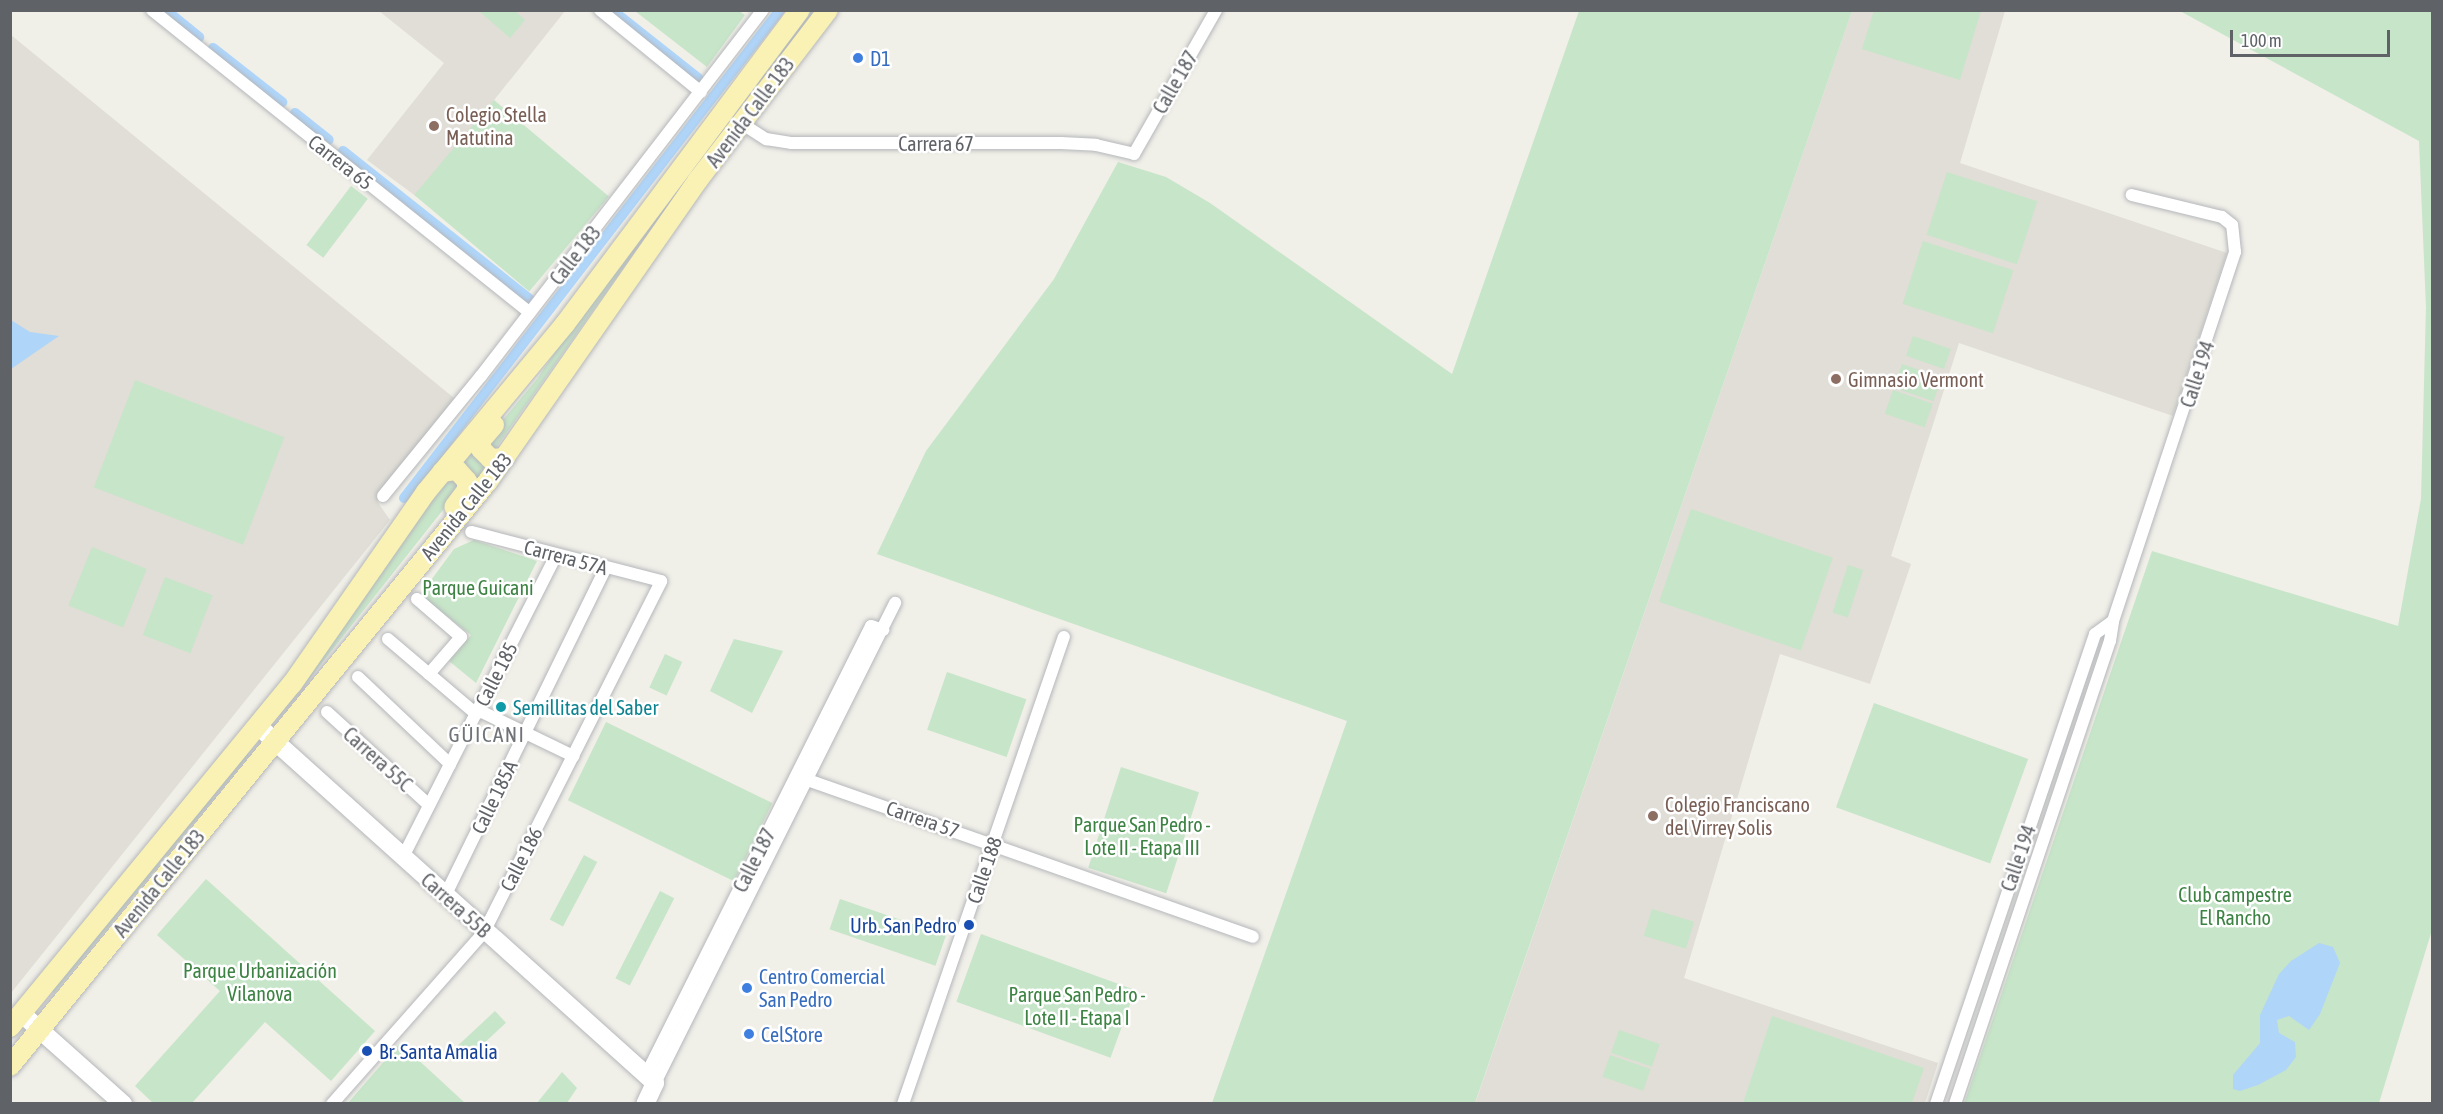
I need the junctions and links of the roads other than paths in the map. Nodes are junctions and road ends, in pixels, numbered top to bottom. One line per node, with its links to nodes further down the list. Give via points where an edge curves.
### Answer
1 (152, 10): 11 (street, Carrera 65)
2 (600, 10): 7 (street)
3 (763, 10): 7 (street, Calle 183)
4 (800, 10): 12 (main road, Avenida Calle 183)
5 (828, 10): 8 (main road, Avenida Calle 183)
6 (1216, 10): 9 (street, Calle 187)
7 (700, 92): 11 (street, Calle 183)
8 (741, 123): 9 (street, Carrera 67, via 766,139 790,143 1061,143 1096,145); 13 (main road, Avenida Calle 183)
9 (1134, 154)
10 (2132, 195): 23 (street, Calle 194, via 2222,217 2232,225 2236,238 2217,313)
11 (530, 312): 15 (street, Calle 183)
12 (551, 341): 13 (main road, via 524,390 481,440 482,452 488,458); 14 (main road, Avenida Calle 183)
13 (505, 458): 20 (main road, Avenida Calle 183)
14 (442, 472): 20 (main road, via 462,474 467,490 429,539); 30 (main road, Avenida Calle 183, via 308,663)
15 (383, 496)
16 (471, 532): 17 (street, Carrera 57A)
17 (556, 555): 18 (street, Carrera 57A); 29 (street, Calle 185)
18 (606, 568): 19 (street, Carrera 57A); 31 (street, Calle 185A)
19 (661, 581): 33 (street, Calle 186)
20 (402, 586): 32 (main road, Avenida Calle 183)
21 (417, 599): 26 (street, via 461,637)
22 (895, 603): 35 (street, Calle 187)
23 (2113, 621): 51 (street, Calle 194, via 2096,634); 52 (street, Calle 194, via 2110,641)
24 (1064, 637): 37 (street, Calle 188)
25 (388, 639): 26 (street)
26 (429, 674): 29 (street)
27 (358, 677): 34 (street)
28 (327, 712): 36 (street, Carrera 55C)
29 (477, 712): 31 (street); 34 (street, Calle 185)
30 (258, 726): 32 (street, Carrera 55B); 42 (main road, Avenida Calle 183)
31 (526, 733): 33 (street); 39 (street, Calle 185A)
32 (275, 742): 38 (street, Carrera 55B); 43 (main road, Avenida Calle 183)
33 (573, 756): 40 (street, Calle 186)
34 (450, 764): 36 (street, Calle 185)
35 (802, 778): 37 (street, Carrera 57); 45 (street, Calle 187)
36 (429, 805): 38 (street, Calle 185)
37 (993, 844): 41 (street, Carrera 57); 50 (street, Calle 188)
38 (403, 858): 39 (street, Carrera 55B)
39 (445, 896): 40 (street, Carrera 55B)
40 (484, 932): 45 (street, Carrera 55B); 47 (street, Calle 186)
41 (1253, 937)
42 (16, 1020): 43 (street)
43 (39, 1029): 44 (main road, Avenida Calle 183); 46 (street)
44 (10, 1066)
45 (651, 1079): 48 (street, Calle 187); 49 (street, Calle 187)
46 (123, 1104)
47 (332, 1104)
48 (631, 1104)
49 (645, 1104)
50 (903, 1104)
51 (1935, 1104)
52 (1955, 1104)

